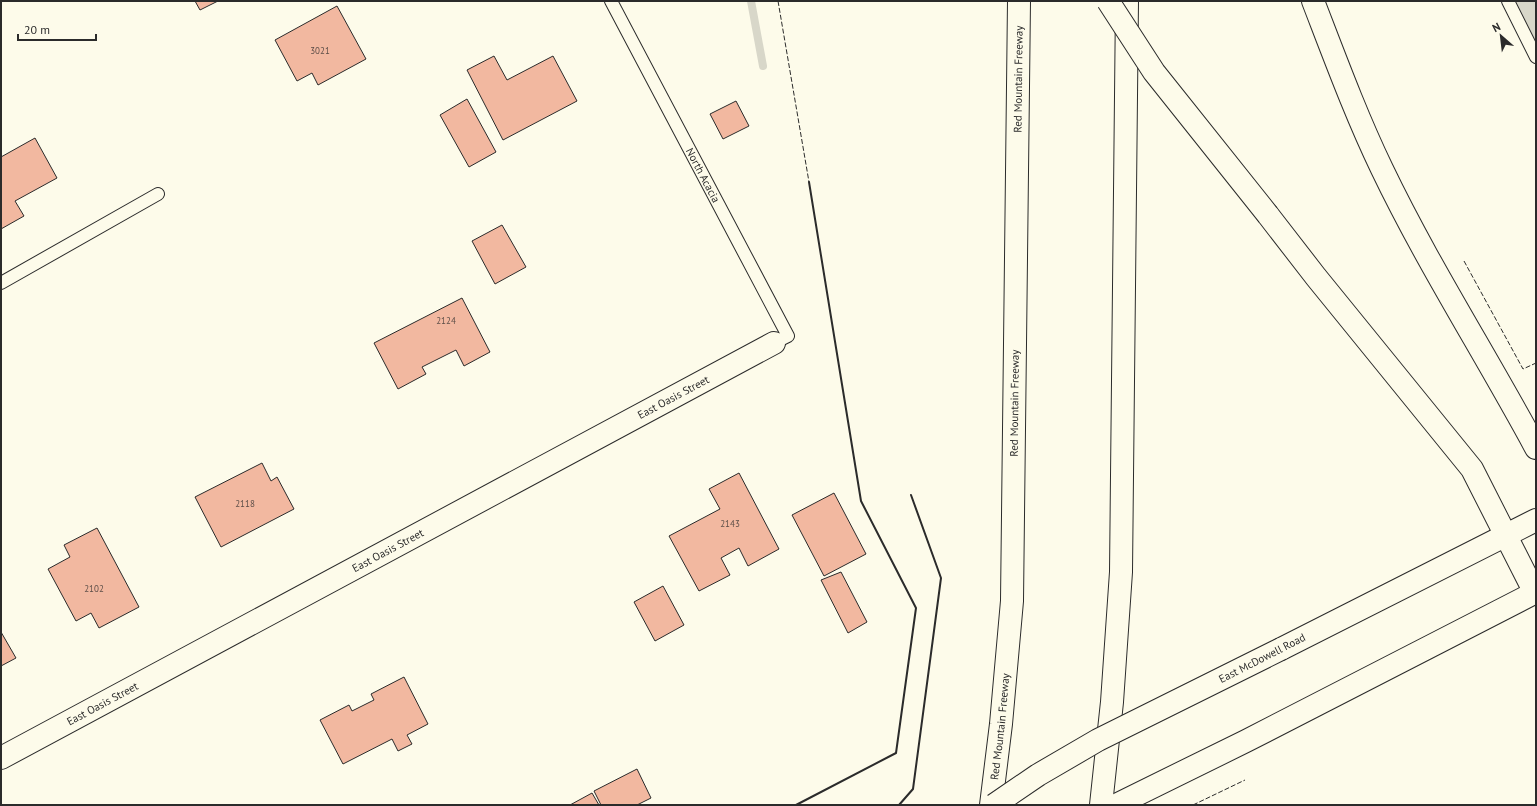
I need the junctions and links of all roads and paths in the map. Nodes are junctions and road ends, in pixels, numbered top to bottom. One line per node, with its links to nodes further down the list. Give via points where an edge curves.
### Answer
1 (611, 1): 10 (lane, North Acacia, via 788,336)
2 (1019, 1): 16 (main road, Red Mountain Freeway, via 1012,601 1001,724)
3 (1108, 1): 13 (main road, bridge, via 1154,72 1472,469)
4 (1127, 1): 18 (main road, via 1122,572)
5 (1313, 1): 11 (main road, via 1382,170 1436,272)
6 (1508, 1): 7 (lane)
7 (1536, 57)
8 (158, 194): 9 (lane)
9 (1, 283)
10 (774, 343): 15 (main road, East Oasis Street)
11 (1536, 448)
12 (1536, 520): 13 (main road, East McDowell Road)
13 (1505, 536): 14 (main road); 17 (main road, East McDowell Road, bridge, via 1098,740 1038,775)
14 (1535, 593): 19 (main road)
15 (1, 758)
16 (990, 805)
17 (994, 805)
18 (1101, 805)
19 (1116, 805)

